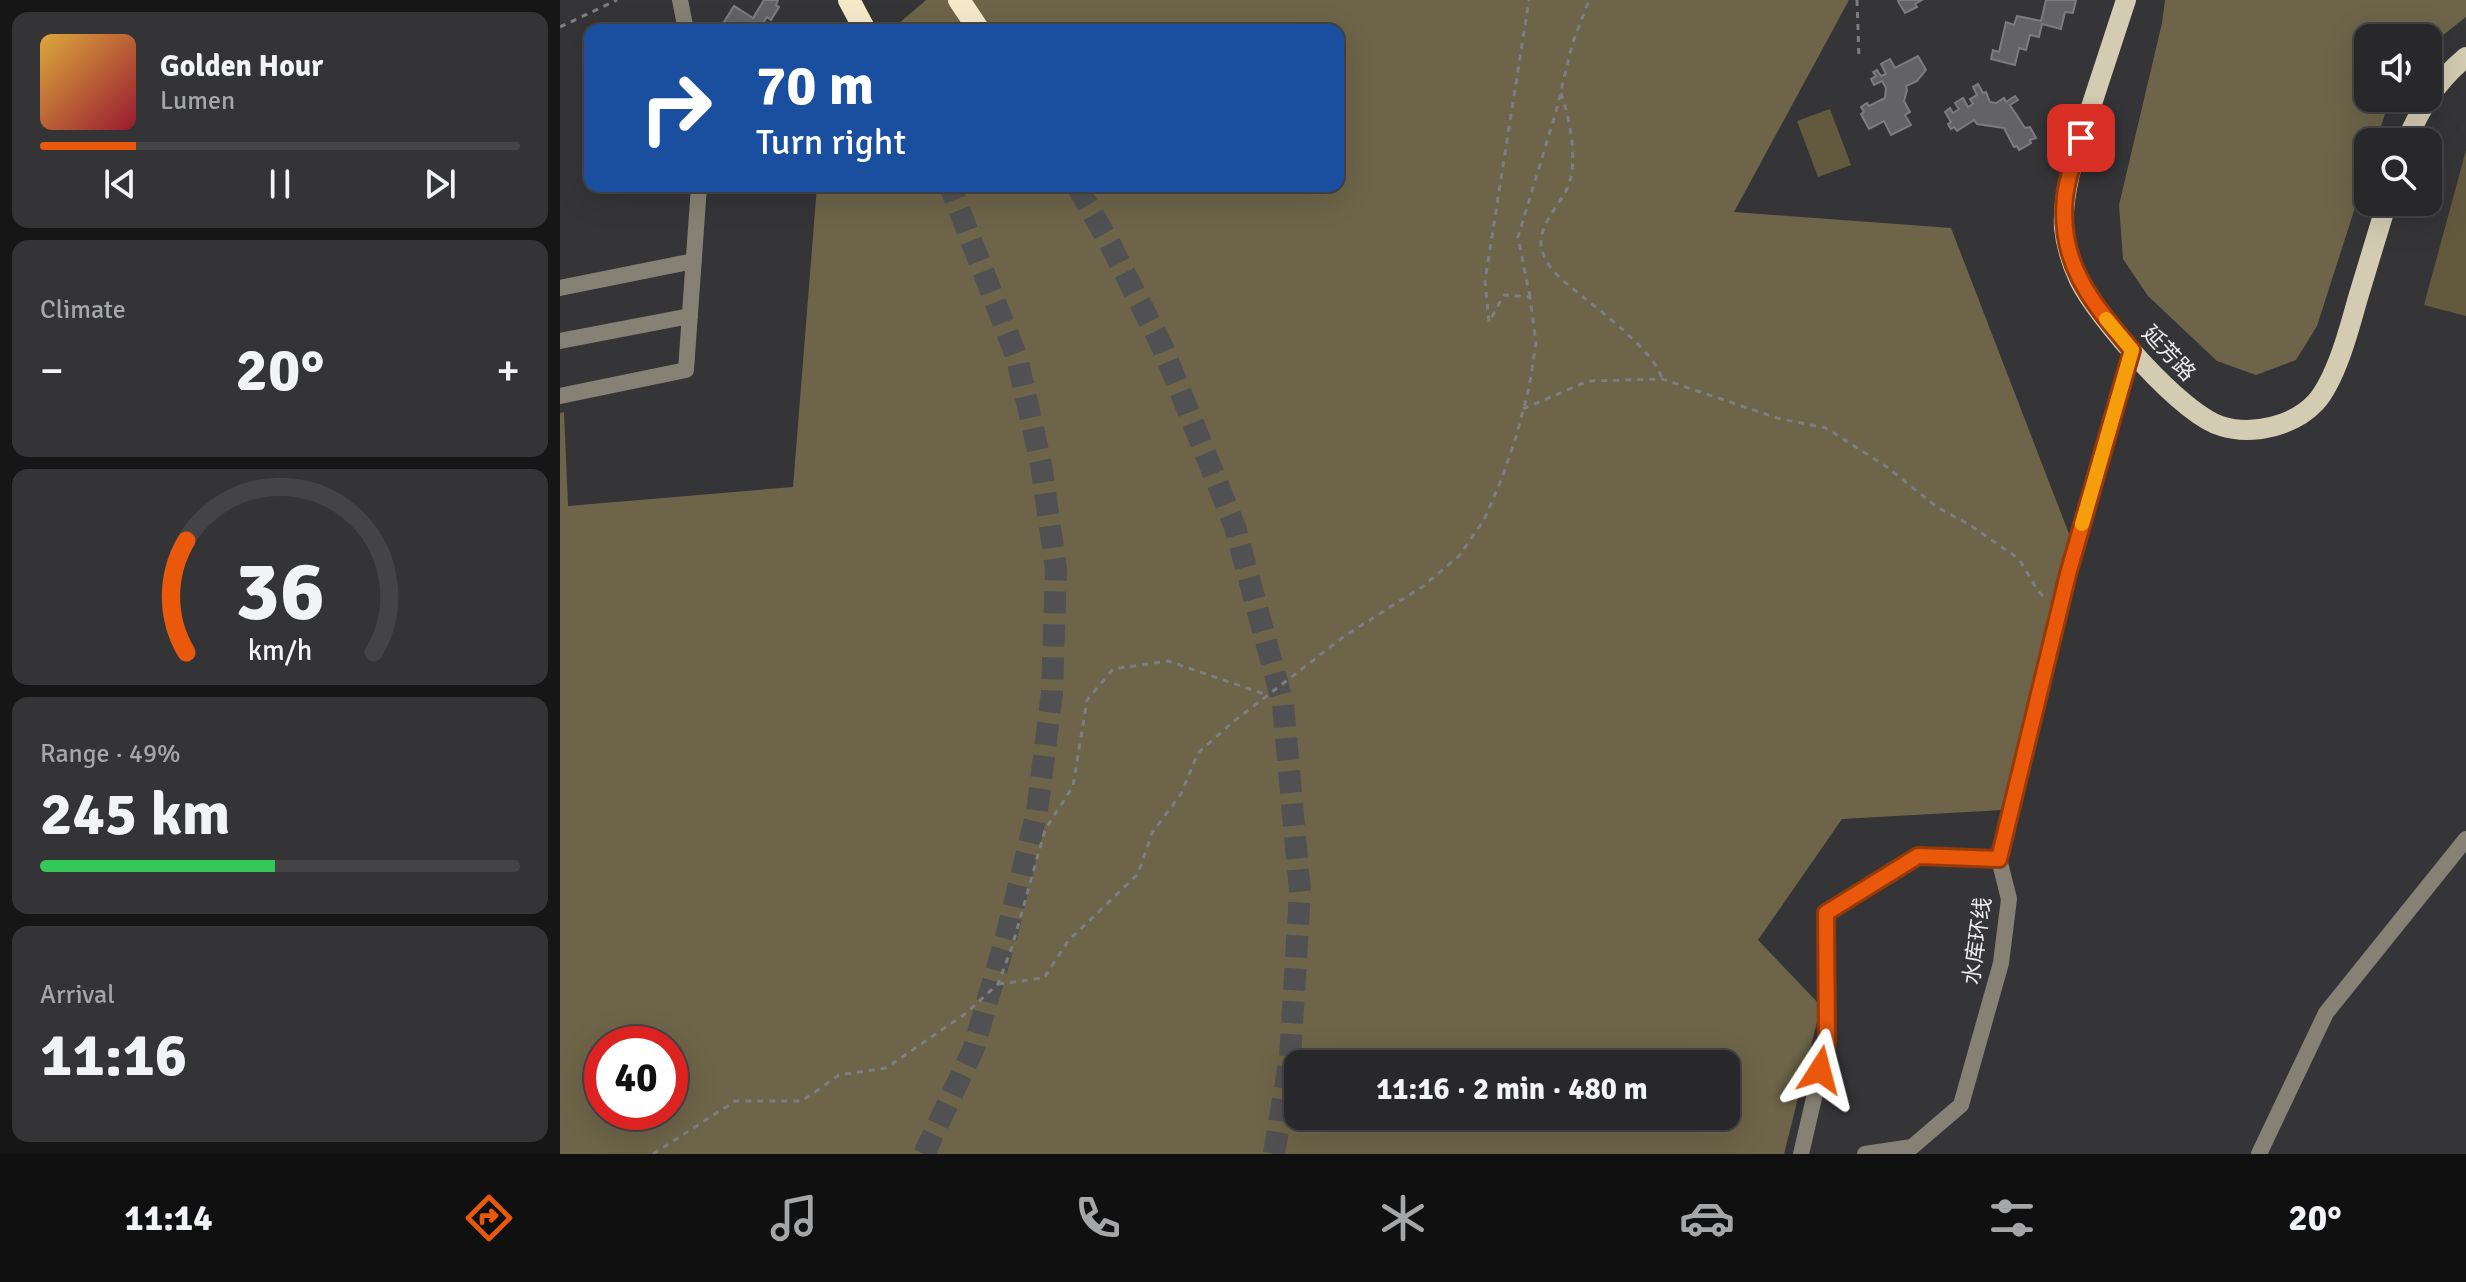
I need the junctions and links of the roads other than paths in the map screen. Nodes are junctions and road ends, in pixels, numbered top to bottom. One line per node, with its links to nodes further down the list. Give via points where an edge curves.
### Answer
1 (680, 0): 5 (street)
2 (849, 0): 6 (highway)
3 (959, 0): 7 (highway)
4 (2126, 0): 16 (main road, 延芳路, via 2072,165 2064,226 2080,282)
5 (685, 24)
6 (862, 24)
7 (975, 24)
8 (2466, 57): 9 (main road, via 2445,74)
9 (2412, 128)
10 (699, 192): 12 (street)
11 (2383, 216): 16 (main road, 延芳路, via 2330,377 2316,402 2286,422 2257,430 2221,427 2171,394)
12 (694, 261): 13 (street); 14 (street)
13 (560, 288)
14 (690, 316): 15 (street); 17 (street, via 686,370)
15 (560, 341)
16 (2132, 350): 19 (street, 水库环线, via 2059,611)
17 (560, 396)
18 (2466, 839): 22 (street, via 2326,1013)
19 (1999, 859): 20 (street, via 1918,856 1826,913 1827,1042); 21 (street, 水库环线, via 2009,899 2001,963 1961,1105 1912,1147)
20 (1801, 1154)
21 (1865, 1154)
22 (2259, 1154)

